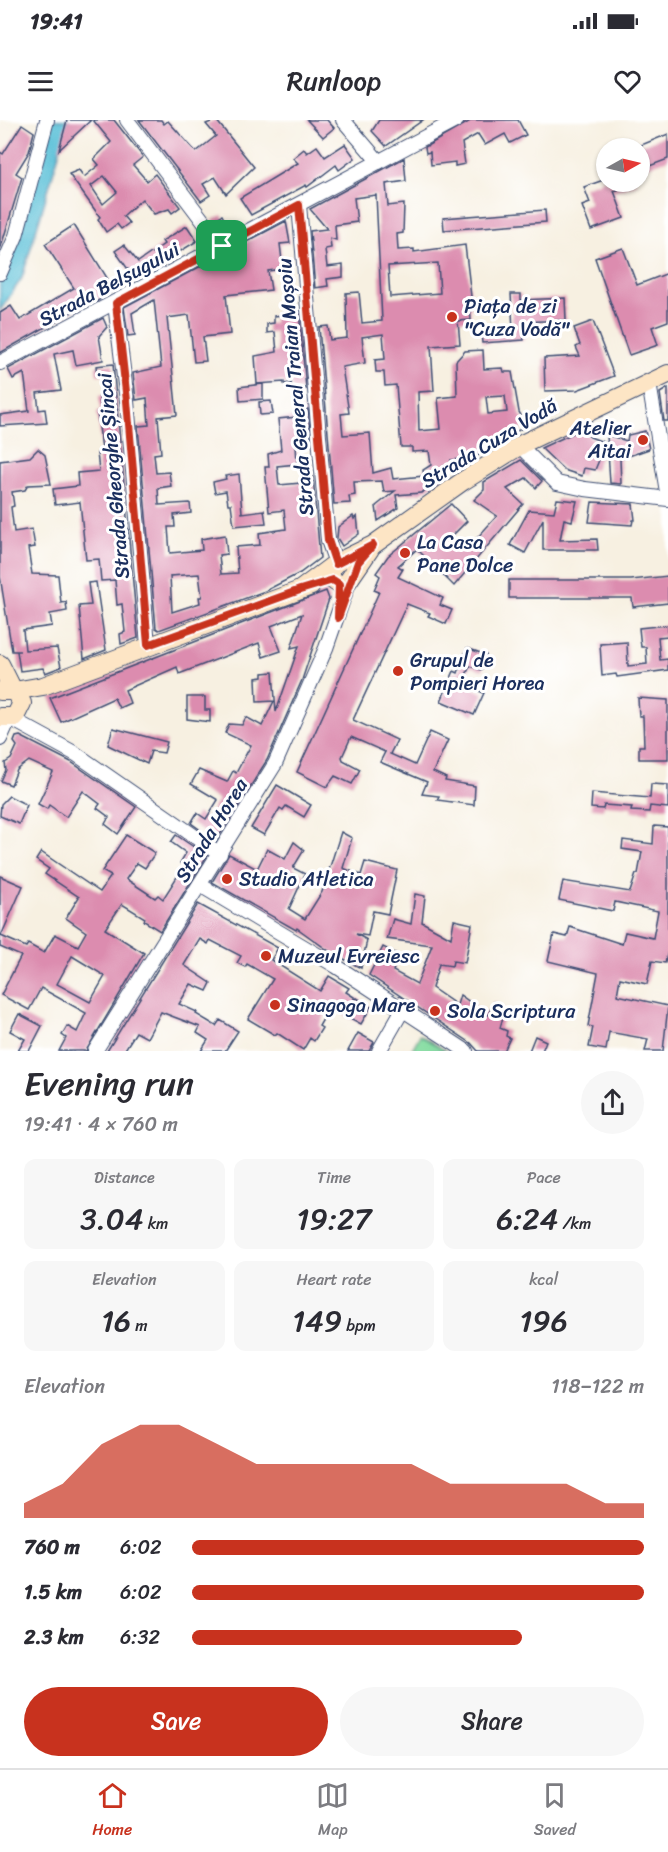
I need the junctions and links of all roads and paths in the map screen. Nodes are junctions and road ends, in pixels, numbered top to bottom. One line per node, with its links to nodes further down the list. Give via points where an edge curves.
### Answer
1 (47, 120): 8 (street, via 16,236)
2 (127, 120): 7 (street)
3 (344, 120): 5 (street)
4 (457, 120): 5 (street, Strada Belșugului)
5 (379, 162): 6 (street, Strada Belșugului)
6 (299, 205): 7 (street, Strada Belșugului); 15 (street, Strada General Traian Moșoiu, via 328,540)
7 (222, 246): 9 (street, Strada Belșugului)
8 (0, 273)
9 (116, 303): 10 (street, Strada Belșugului); 16 (street, Strada Gheorghe Șincai)
10 (0, 363)
11 (668, 374): 12 (main road, Strada Cuza Vodă)
12 (649, 383): 13 (main road, Strada Cuza Vodă); 14 (street)
13 (520, 446): 14 (street, via 558,483); 15 (main road, Strada Cuza Vodă, via 459,484)
14 (668, 498)
15 (340, 573): 16 (main road, Strada Cuza Vodă); 22 (street, Strada Horea, via 338,618 275,764)
16 (148, 645): 18 (main road, Strada Cuza Vodă)
17 (0, 664): 19 (main road)
18 (42, 686): 19 (main road, Strada Cuza Vodă); 20 (main road, Strada Cuza Vodă)
19 (9, 690): 20 (main road, via 21,698)
20 (12, 714): 21 (street); 22 (street, via 33,732 76,754)
21 (0, 739)
22 (220, 854): 23 (street, Strada Horea)
23 (200, 885): 24 (street); 25 (street, Strada Horea)
24 (403, 1009): 26 (street); 27 (street)
25 (95, 1051)
26 (380, 1051)
27 (466, 1051)

